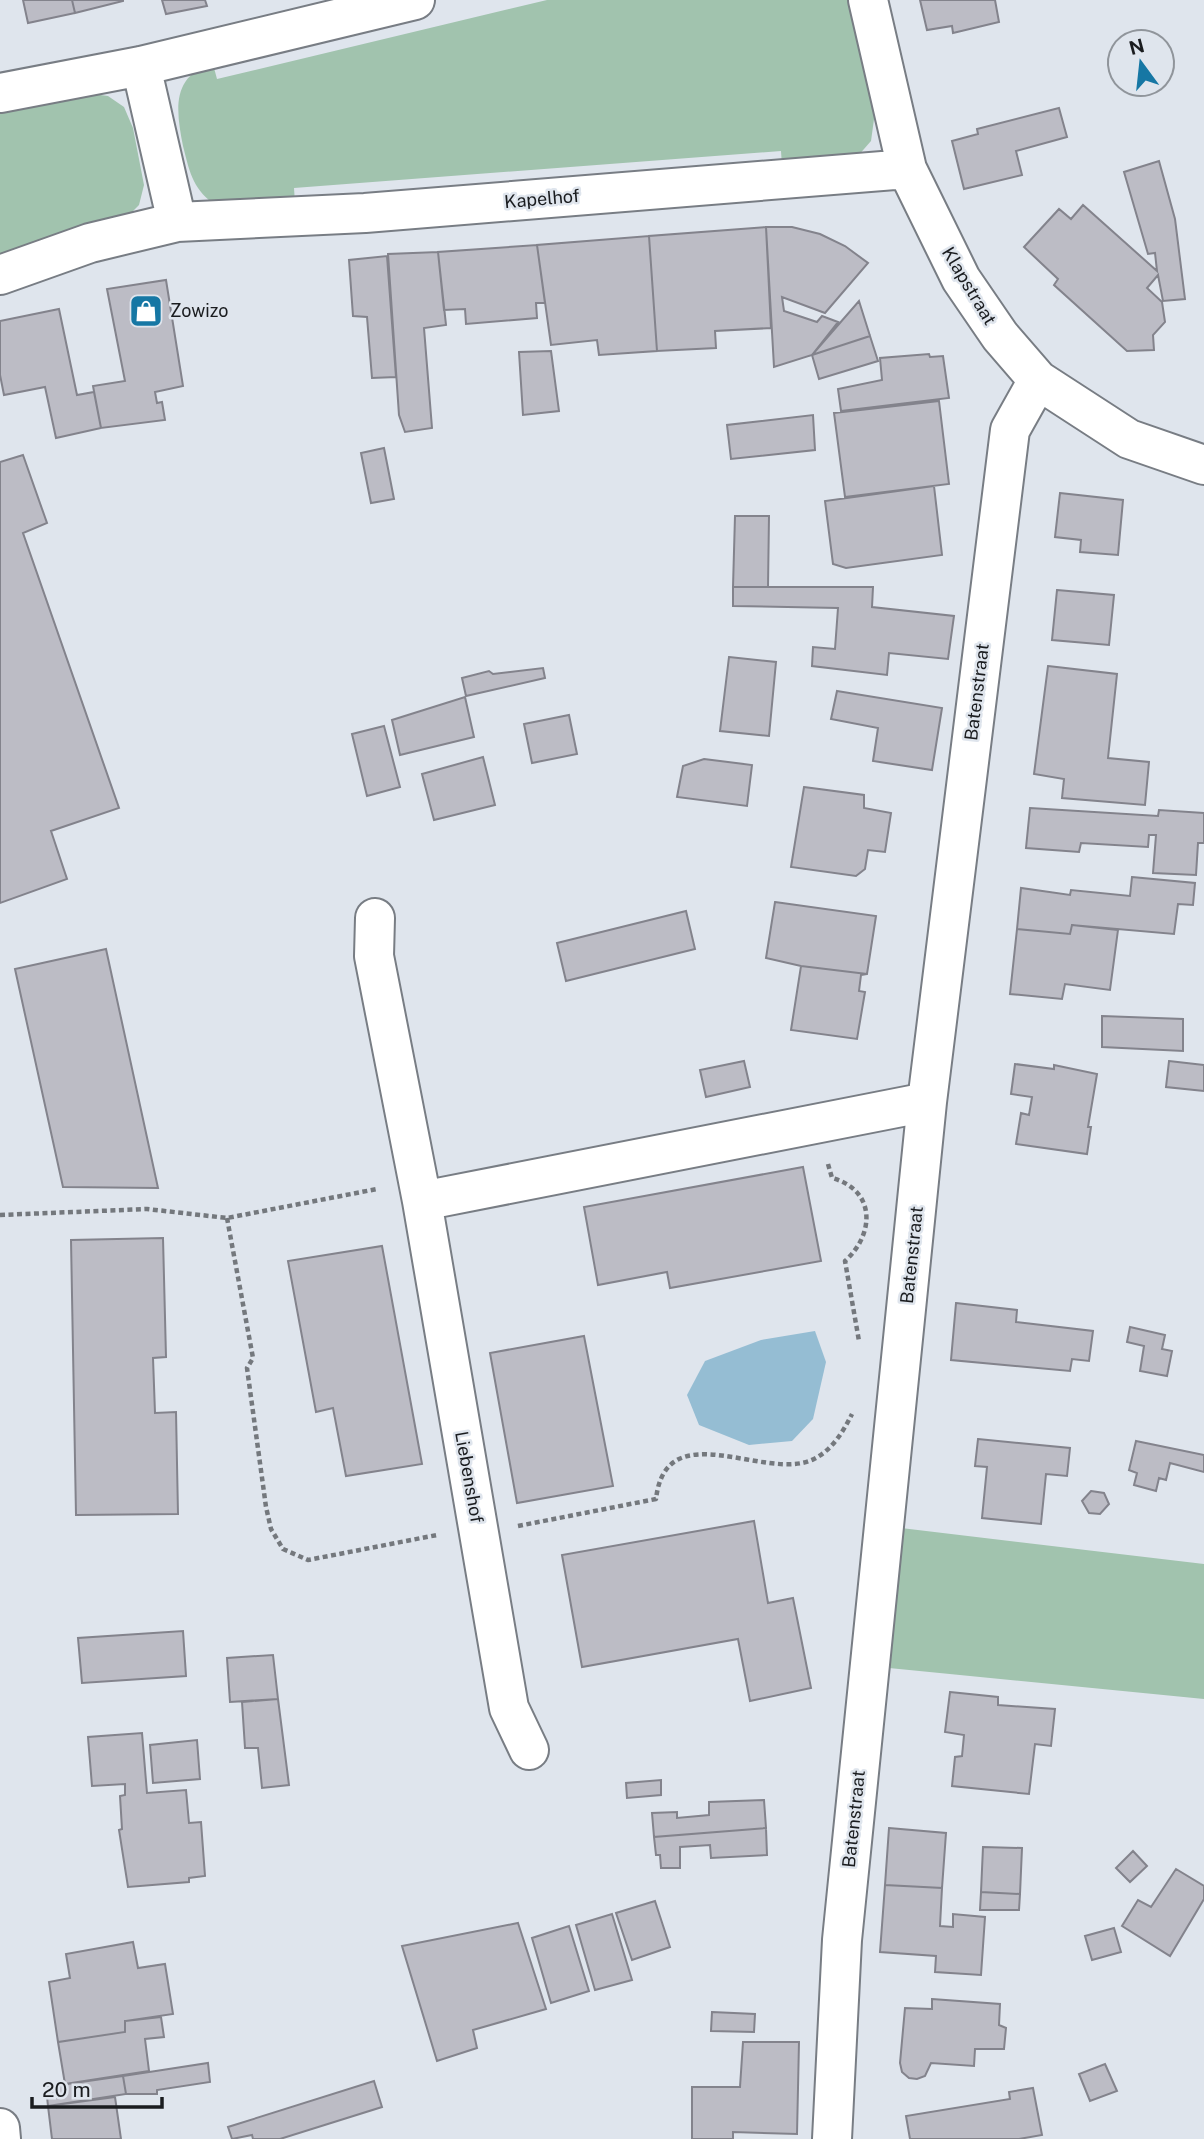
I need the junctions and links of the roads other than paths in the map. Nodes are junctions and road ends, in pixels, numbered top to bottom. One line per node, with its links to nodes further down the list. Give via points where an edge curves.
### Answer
1 (415, 0): 3 (street)
2 (868, 0): 5 (street, Klapstraat)
3 (141, 66): 4 (street); 6 (street)
4 (0, 93)
5 (907, 169): 6 (street, Kapelhof, via 365,213); 8 (street, Klapstraat, via 961,279 1000,336)
6 (177, 222): 7 (street, Kapelhof, via 90,243)
7 (0, 275)
8 (1038, 380): 9 (street, Klapstraat, via 1129,439); 11 (street, Batenstraat, via 1010,430)
9 (1204, 465)
10 (375, 918): 12 (street, Liebenshof, via 374,956)
11 (927, 1102): 12 (street); 16 (street, Batenstraat, via 842,1940)
12 (420, 1191): 13 (street, Liebenshof, via 509,1707)
13 (529, 1750)
14 (0, 2128): 15 (street)
15 (1, 2139)
16 (832, 2139)

